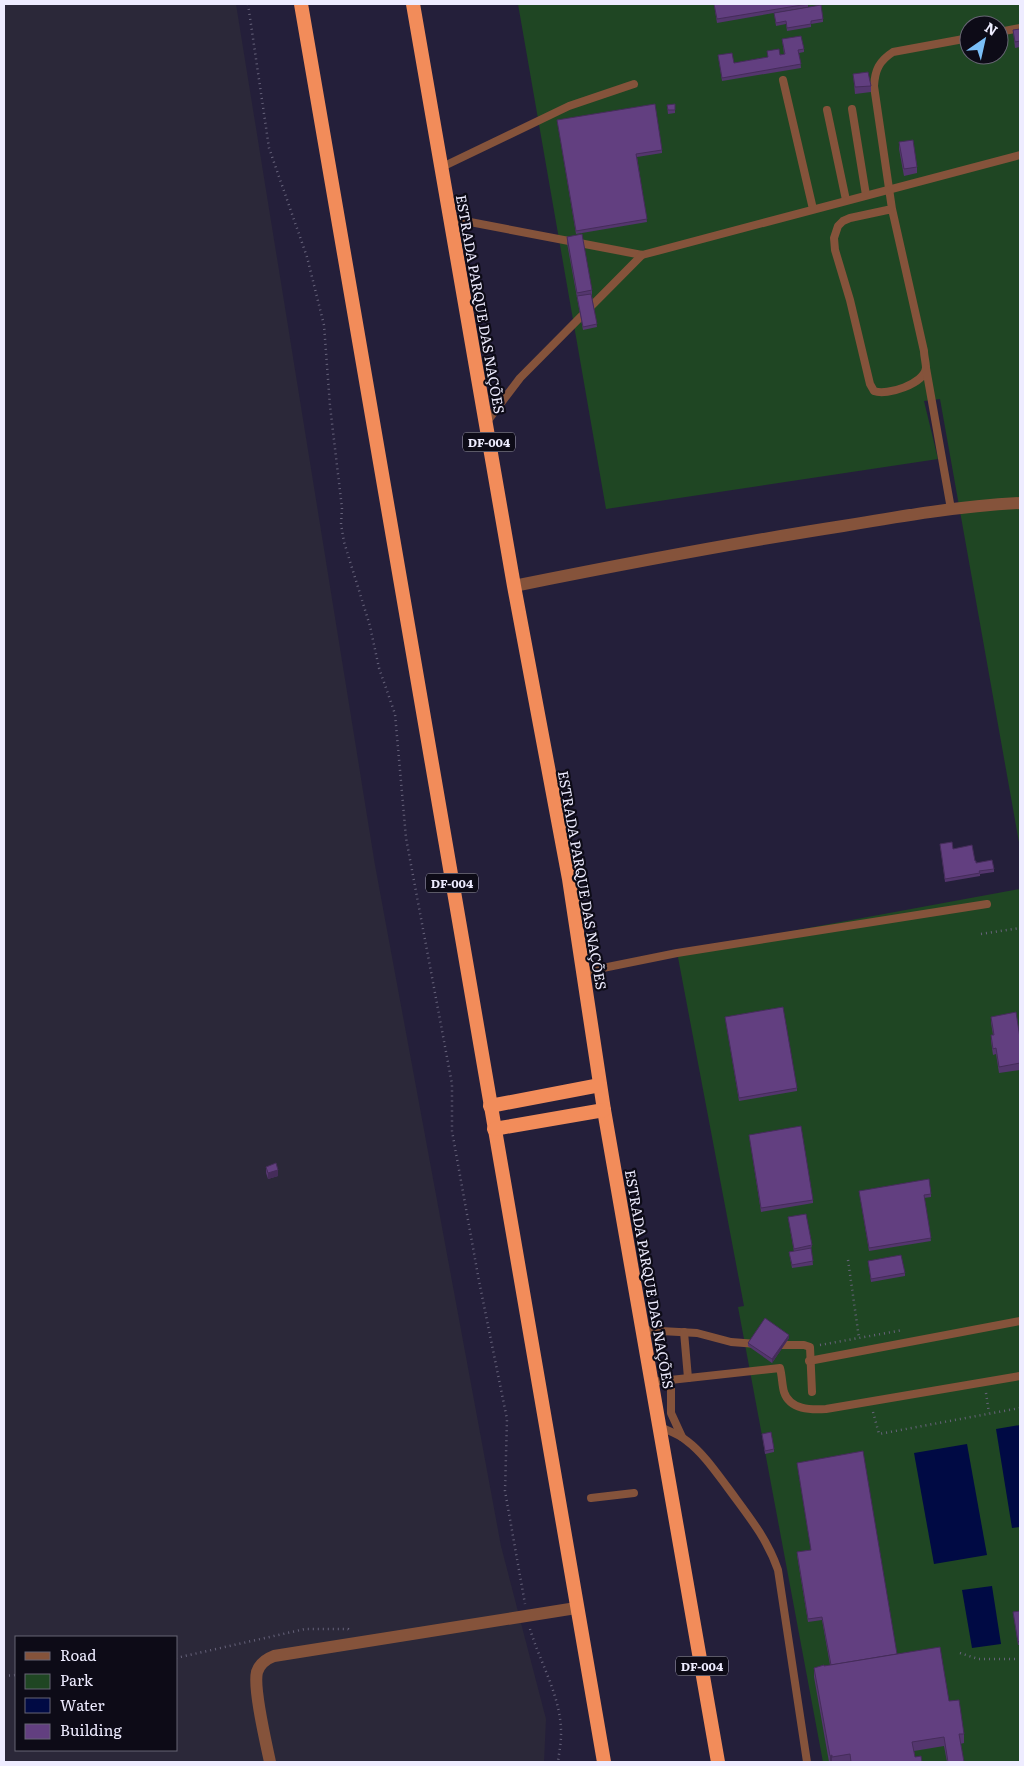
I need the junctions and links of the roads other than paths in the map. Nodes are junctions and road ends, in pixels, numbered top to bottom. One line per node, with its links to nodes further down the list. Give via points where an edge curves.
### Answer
1 (301, 4): 25 (highway, DF-004)
2 (413, 4): 9 (highway, ESTRADA PARQUE DAS NAÇÕES / DF-004)
3 (959, 40): 10 (lane, via 894,52 879,64 875,72 874,86)
4 (783, 80): 14 (lane)
5 (634, 84): 9 (lane, via 569,106)
6 (852, 109): 11 (lane)
7 (827, 110): 12 (lane)
8 (1020, 155): 10 (lane)
9 (440, 168): 15 (highway, ESTRADA PARQUE DAS NAÇÕES / DF-004)
10 (889, 188): 11 (lane); 13 (lane)
11 (866, 195): 12 (lane)
12 (846, 200): 14 (lane)
13 (892, 208): 17 (lane); 17 (lane, via 843,221 834,238 835,250 874,391 884,394 907,386)
14 (813, 209): 16 (lane)
15 (449, 218): 16 (lane); 18 (highway, ESTRADA PARQUE DAS NAÇÕES / DF-004)
16 (642, 255): 18 (lane, via 526,372)
17 (926, 368): 20 (lane)
18 (486, 423): 21 (highway, ESTRADA PARQUE DAS NAÇÕES / DF-004)
19 (1020, 503): 20 (street)
20 (951, 508): 21 (street)
21 (514, 586): 23 (highway, ESTRADA PARQUE DAS NAÇÕES / DF-004)
22 (987, 904): 23 (lane, via 677,953)
23 (583, 972): 24 (highway, ESTRADA PARQUE DAS NAÇÕES / DF-004)
24 (600, 1085): 25 (highway); 26 (highway, ESTRADA PARQUE DAS NAÇÕES / DF-004)
25 (490, 1106): 27 (highway, DF-004)
26 (604, 1110): 27 (highway); 29 (highway, ESTRADA PARQUE DAS NAÇÕES / DF-004)
27 (494, 1129): 41 (highway, DF-004)
28 (1020, 1320): 31 (lane)
29 (643, 1330): 30 (lane); 35 (highway, ESTRADA PARQUE DAS NAÇÕES / DF-004)
30 (684, 1332): 31 (lane, via 740,1342 808,1345); 33 (lane)
31 (809, 1361): 36 (lane)
32 (1020, 1376): 33 (lane, via 806,1410 784,1394 780,1368)
33 (688, 1378): 34 (lane)
34 (671, 1380): 35 (lane); 38 (lane, via 672,1413)
35 (652, 1382): 37 (highway, ESTRADA PARQUE DAS NAÇÕES / DF-004)
36 (812, 1392)
37 (660, 1427): 38 (lane); 44 (highway, ESTRADA PARQUE DAS NAÇÕES / DF-004)
38 (682, 1437): 45 (lane, via 714,1470 759,1530 772,1553 778,1570)
39 (634, 1493): 40 (lane)
40 (591, 1498)
41 (576, 1608): 42 (street, via 265,1660 256,1674); 43 (highway, DF-004)
42 (270, 1762)
43 (604, 1762)
44 (718, 1762)
45 (807, 1762)

